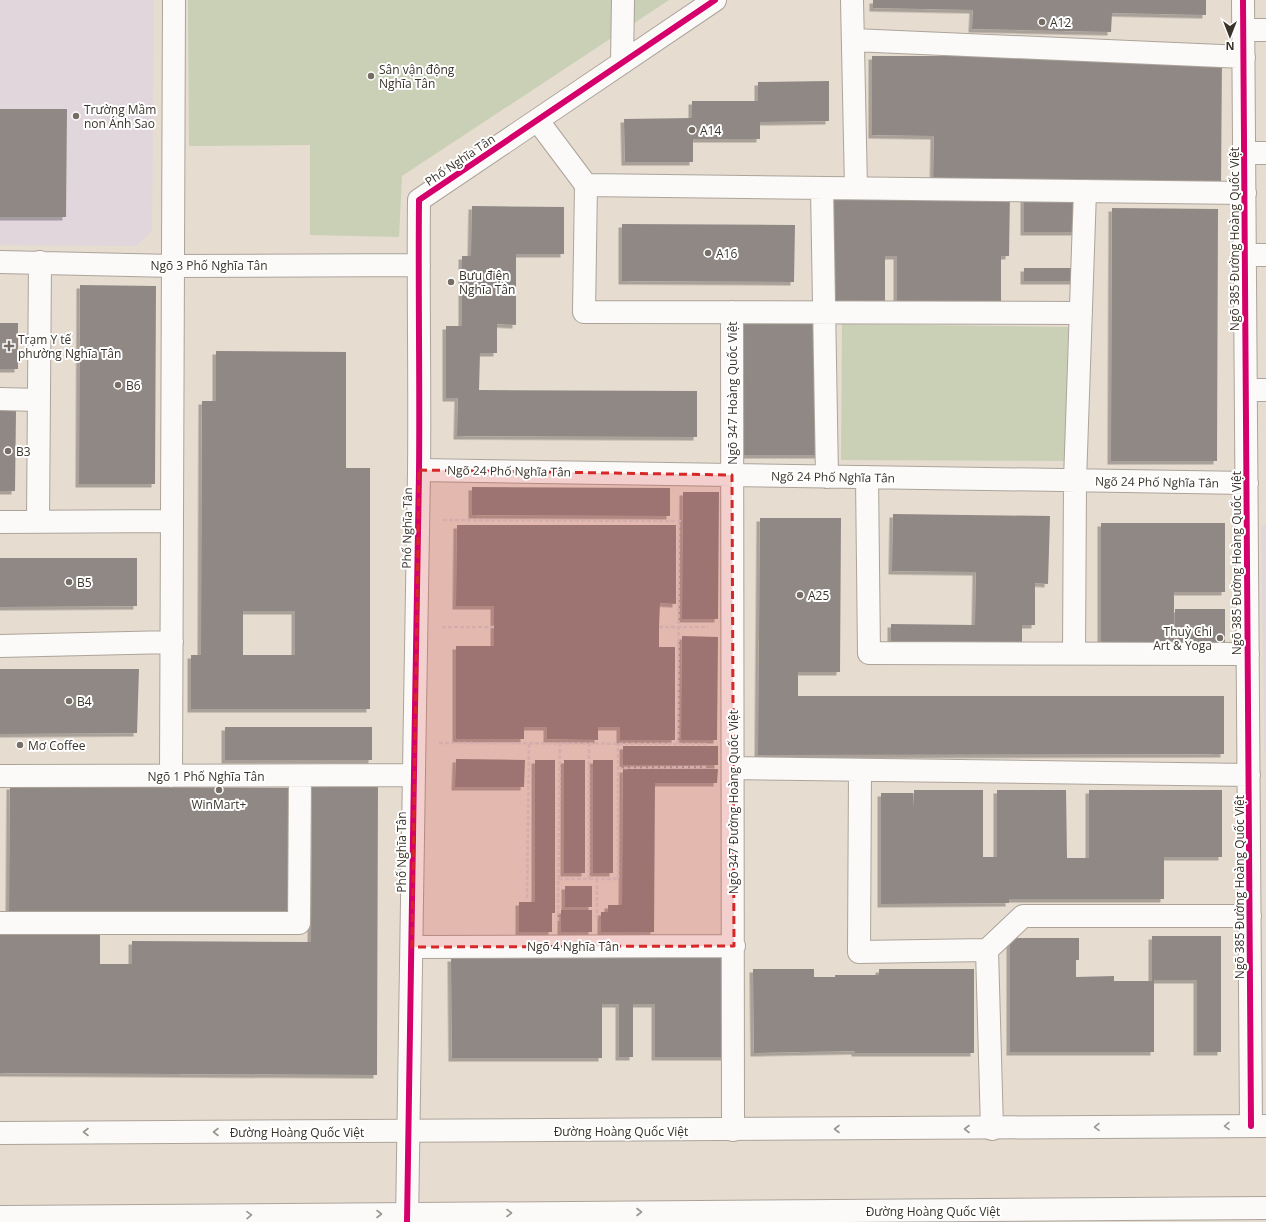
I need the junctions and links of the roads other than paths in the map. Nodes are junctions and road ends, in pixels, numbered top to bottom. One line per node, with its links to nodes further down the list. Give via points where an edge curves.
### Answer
1 (174, 0): 23 (street)
2 (623, 0): 10 (street)
3 (715, 0): 10 (street, Phố Nghĩa Tân)
4 (852, 0): 8 (street)
5 (1243, 0): 6 (street, Ngõ 385 Đường Hoàng Quốc Việt)
6 (1244, 30): 7 (street); 9 (street, Ngõ 385 Đường Hoàng Quốc Việt)
7 (1266, 30)
8 (853, 40): 9 (street); 16 (street)
9 (1244, 57): 12 (street, Ngõ 385 Đường Hoàng Quốc Việt)
10 (622, 63): 11 (street, Phố Nghĩa Tân)
11 (538, 121): 14 (street); 22 (street, Phố Nghĩa Tân, via 420,200)
12 (1244, 153): 13 (street); 18 (street, Ngõ 385 Đường Hoàng Quốc Việt)
13 (1266, 153)
14 (586, 185): 15 (street); 24 (street, via 584,312)
15 (822, 188): 16 (street); 25 (street)
16 (856, 188): 17 (street)
17 (1085, 191): 18 (street); 26 (street)
18 (1245, 194): 19 (street, Ngõ 385 Đường Hoàng Quốc Việt)
19 (1256, 255): 27 (street, Ngõ 385 Đường Hoàng Quốc Việt)
20 (0, 262): 21 (street, Ngõ 3 Phố Nghĩa Tân)
21 (40, 262): 23 (street, Ngõ 3 Phố Nghĩa Tân); 29 (street)
22 (419, 265): 23 (street, Ngõ 3 Phố Nghĩa Tân); 30 (street, Phố Nghĩa Tân)
23 (173, 266): 37 (street)
24 (732, 312): 25 (street); 31 (street, Ngõ 347 Hoàng Quốc Việt)
25 (824, 313): 26 (street); 32 (street)
26 (1081, 313): 34 (street)
27 (1256, 390): 35 (street, Ngõ 385 Đường Hoàng Quốc Việt)
28 (0, 399): 29 (street)
29 (39, 400): 39 (street)
30 (419, 470): 31 (street, Ngõ 24 Phố Nghĩa Tân); 46 (street, Phố Nghĩa Tân)
31 (732, 475): 32 (street, Ngõ 24 Phố Nghĩa Tân); 44 (street, Ngõ 347 Đường Hoàng Quốc Việt, via 733,744)
32 (827, 477): 33 (street, Ngõ 24 Phố Nghĩa Tân)
33 (867, 477): 34 (street, Ngõ 24 Phố Nghĩa Tân); 42 (street, via 868,653)
34 (1075, 481): 35 (street, Ngõ 24 Phố Nghĩa Tân); 42 (street)
35 (1247, 484): 36 (street, Ngõ 385 Đường Hoàng Quốc Việt)
36 (1256, 507): 43 (street, Ngõ 385 Đường Hoàng Quốc Việt)
37 (172, 521): 39 (street); 40 (street)
38 (0, 522): 39 (street)
39 (38, 522)
40 (172, 642): 41 (street); 49 (street)
41 (0, 646)
42 (1074, 654): 43 (street)
43 (1248, 654): 47 (street, Ngõ 385 Đường Hoàng Quốc Việt)
44 (724, 768): 45 (street); 53 (street, Ngõ 347 Đường Hoàng Quốc Việt)
45 (860, 770): 47 (street); 55 (street, via 859,952)
46 (413, 775): 50 (street, Ngõ 1 Phố Nghĩa Tân); 54 (street, Phố Nghĩa Tân)
47 (1249, 775): 51 (street, Ngõ 385 Đường Hoàng Quốc Việt)
48 (0, 776): 49 (street, Ngõ 1 Phố Nghĩa Tân)
49 (171, 776): 50 (street, Ngõ 1 Phố Nghĩa Tân)
50 (300, 776): 52 (street, via 300,923)
51 (1250, 916): 55 (street, via 1023,916); 56 (street, Ngõ 385 Đường Hoàng Quốc Việt)
52 (0, 923)
53 (734, 946): 54 (street, Ngõ 4 Nghĩa Tân); 58 (street, Ngõ 347 Đường Hoàng Quốc Việt)
54 (412, 947): 59 (street, Phố Nghĩa Tân)
55 (987, 950): 57 (street)
56 (1259, 1126): 57 (street, Đường Hoàng Quốc Việt, one-way to 57)
57 (992, 1129): 58 (street, Đường Hoàng Quốc Việt, one-way to 58)
58 (734, 1130): 59 (street, Đường Hoàng Quốc Việt)
59 (409, 1131): 60 (street, Đường Hoàng Quốc Việt, one-way to 60); 65 (street, Phố Nghĩa Tân)
60 (0, 1133)
61 (1266, 1208): 63 (street, Đường Hoàng Quốc Việt)
62 (948, 1216): 63 (street, Đường Hoàng Quốc Việt); 64 (street, Đường Hoàng Quốc Việt)
63 (1135, 1216)
64 (770, 1217): 65 (street, Đường Hoàng Quốc Việt, one-way to 64)
65 (407, 1218): 66 (street, Đường Hoàng Quốc Việt, one-way to 65)
66 (1, 1219)

